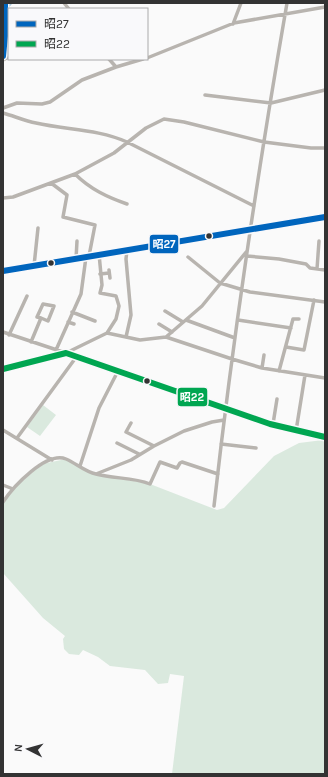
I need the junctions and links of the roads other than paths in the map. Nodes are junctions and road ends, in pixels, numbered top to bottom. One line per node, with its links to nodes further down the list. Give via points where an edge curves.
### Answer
1 (5, 3): 7 (street)
2 (241, 3): 6 (street)
3 (287, 3): 5 (street)
4 (325, 7): 5 (street)
5 (285, 13): 6 (street); 14 (street)
6 (233, 24): 8 (street)
7 (4, 58)
8 (148, 58)
9 (110, 60): 11 (street)
10 (140, 60): 11 (street)
11 (116, 67): 15 (street, via 78,82 50,102 18,103)
12 (325, 90): 14 (street)
13 (205, 95): 14 (street)
14 (271, 103): 18 (street)
15 (3, 108)
16 (3, 113): 17 (street, via 34,123 99,133)
17 (127, 142): 18 (street, via 146,128 164,120 184,122); 20 (street, via 114,153); 24 (street)
18 (264, 142): 19 (street); 24 (street)
19 (325, 148)
20 (75, 174): 21 (street); 23 (street, via 85,184 107,197)
21 (51, 183): 22 (street); 33 (street, via 67,195 63,217 95,225)
22 (3, 198)
23 (127, 204)
24 (254, 206): 27 (street)
25 (325, 217): 27 (main road)
26 (38, 228): 37 (street)
27 (250, 229): 30 (main road); 31 (street)
28 (77, 241): 36 (street)
29 (319, 241): 38 (street)
30 (127, 250): 32 (main road); 65 (street, via 131,315)
31 (248, 250): 34 (street); 43 (street)
32 (99, 254): 33 (main road); 41 (street)
33 (88, 256): 36 (main road); 51 (street, via 81,294)
34 (247, 256): 38 (street, via 293,261); 44 (street)
35 (188, 257): 43 (street)
36 (76, 259): 37 (main road)
37 (34, 266): 40 (main road)
38 (317, 269): 39 (street)
39 (325, 270)
40 (3, 271)
41 (100, 274): 42 (street, via 109,271); 45 (street)
42 (110, 278)
43 (220, 283): 44 (street); 56 (street, via 202,306)
44 (242, 289): 48 (street); 54 (street)
45 (100, 293): 47 (street); 63 (street, via 116,296 119,306 116,319)
46 (27, 296): 64 (street)
47 (98, 300)
48 (314, 300): 49 (street); 69 (street, via 304,350)
49 (325, 302)
50 (166, 311): 56 (street)
51 (72, 312): 55 (street); 57 (street)
52 (41, 318): 52 (street, via 37,317 43,304 54,306 48,321); 68 (street)
53 (299, 319): 60 (street, via 293,319)
54 (238, 320): 60 (street); 67 (street)
55 (95, 321)
56 (184, 321): 62 (street); 67 (street)
57 (68, 322): 58 (street); 70 (street)
58 (74, 324)
59 (159, 324): 62 (street)
60 (291, 328): 69 (street)
61 (3, 332): 64 (street)
62 (172, 332): 66 (street)
63 (107, 333): 65 (street); 71 (street)
64 (9, 335): 68 (street)
65 (126, 337): 66 (street, via 140,340)
66 (166, 337): 74 (street)
67 (235, 338): 74 (street)
68 (31, 342): 70 (street)
69 (286, 347): 78 (street)
70 (56, 350): 71 (street)
71 (66, 353): 73 (street); 76 (street)
72 (264, 355): 75 (street)
73 (77, 356): 77 (street); 89 (street)
74 (232, 359): 75 (street); 82 (street)
75 (262, 368): 78 (street)
76 (3, 369)
77 (118, 371): 82 (street); 96 (street, via 99,408)
78 (279, 371): 79 (street)
79 (305, 375): 80 (street); 87 (street)
80 (325, 378)
81 (277, 399): 85 (street)
82 (225, 408): 83 (street); 85 (street)
83 (224, 420): 91 (street); 92 (street, via 184,431)
84 (131, 423): 92 (street, via 126,432)
85 (273, 424): 87 (street)
86 (3, 430): 89 (street)
87 (296, 431): 88 (street)
88 (325, 437)
89 (17, 438): 95 (street)
90 (117, 443): 94 (street)
91 (221, 444): 93 (street); 98 (street)
92 (154, 446): 94 (street)
93 (256, 448)
94 (139, 454): 97 (street, via 131,460)
95 (52, 460): 96 (street, via 65,458); 100 (street, via 28,473)
96 (80, 466): 97 (street)
97 (95, 474): 98 (street, via 141,480 150,484 160,462 177,468 182,462)
98 (218, 474): 102 (street)
99 (3, 485): 100 (street)
100 (13, 489): 101 (street)
101 (3, 502)
102 (214, 506)

